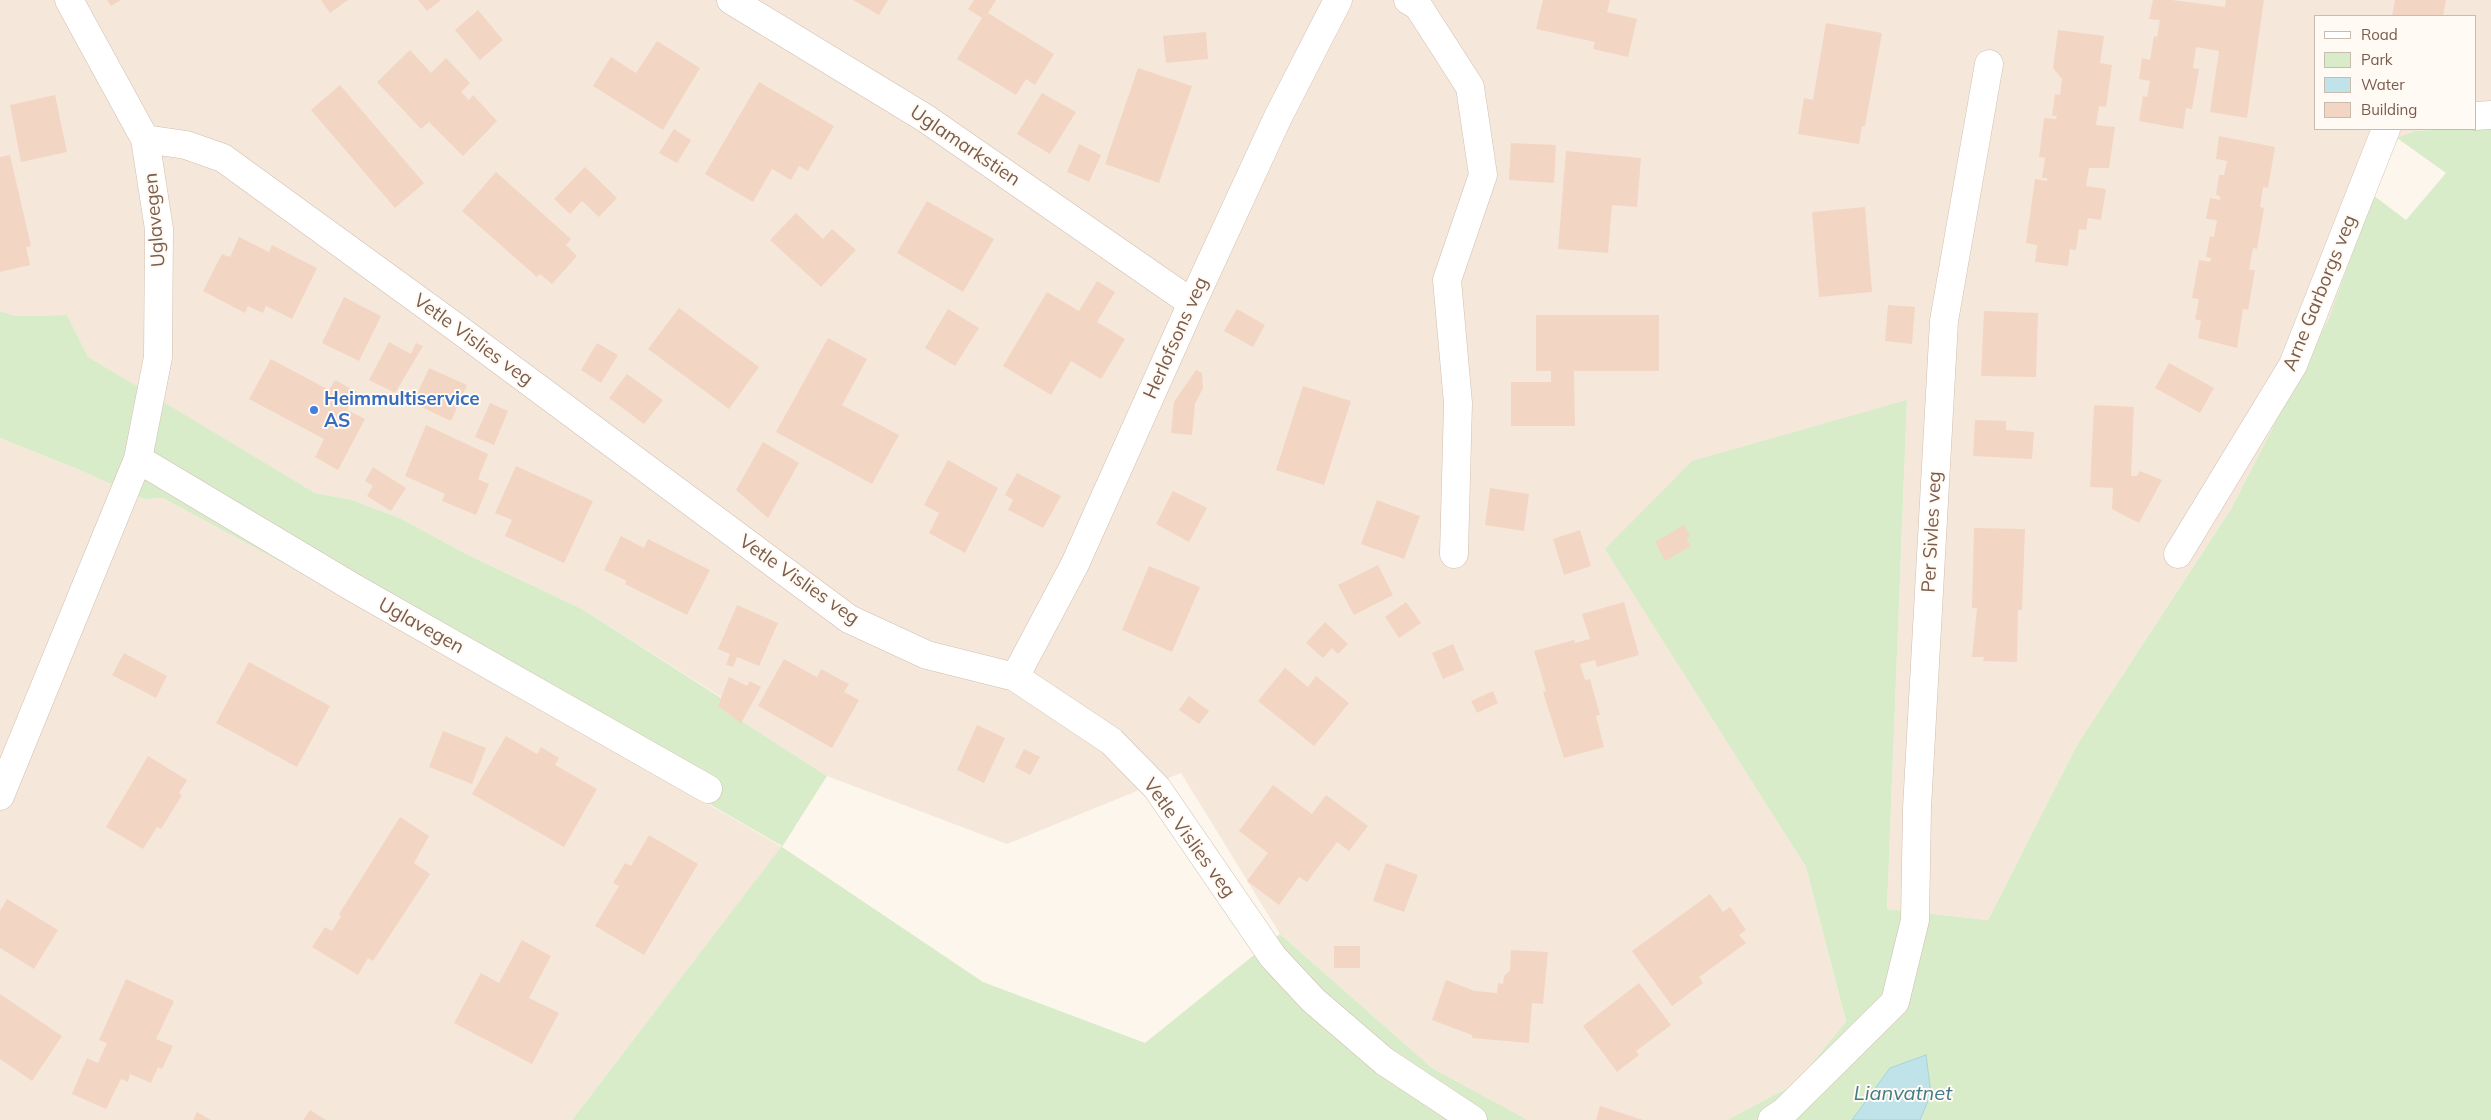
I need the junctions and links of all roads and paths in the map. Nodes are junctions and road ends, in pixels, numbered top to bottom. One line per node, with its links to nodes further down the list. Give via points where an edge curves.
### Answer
1 (69, 0): 9 (street, Uglavegen)
2 (731, 0): 10 (street, Uglamarkstien, via 925,118)
3 (1338, 0): 10 (street, Herlofsons veg, via 1278,117)
4 (1408, 0): 12 (street, via 1418,6 1470,87 1483,175 1447,280 1458,403)
5 (1989, 64): 18 (street, Per Sivles veg, via 1944,321 1917,808 1915,920 1895,1002 1784,1112)
6 (2491, 115): 7 (street)
7 (2476, 116)
8 (2386, 130): 13 (street, Arne Garborgs veg, via 2293,365)
9 (145, 139): 11 (street, Uglavegen, via 159,230 158,357); 14 (street, Vetle Vislies veg, via 186,144 223,158 849,619 927,655)
10 (1192, 303): 14 (street, Herlofsons veg, via 1075,564)
11 (138, 459): 15 (street, Uglavegen, via 354,588); 16 (street, Uglavegen)
12 (1454, 554)
13 (2178, 554)
14 (1015, 677): 17 (street, Vetle Vislies veg, via 1111,741 1157,788 1273,957 1313,1000 1384,1061)
15 (708, 789)
16 (0, 796)
17 (1473, 1120)
18 (1772, 1120)

